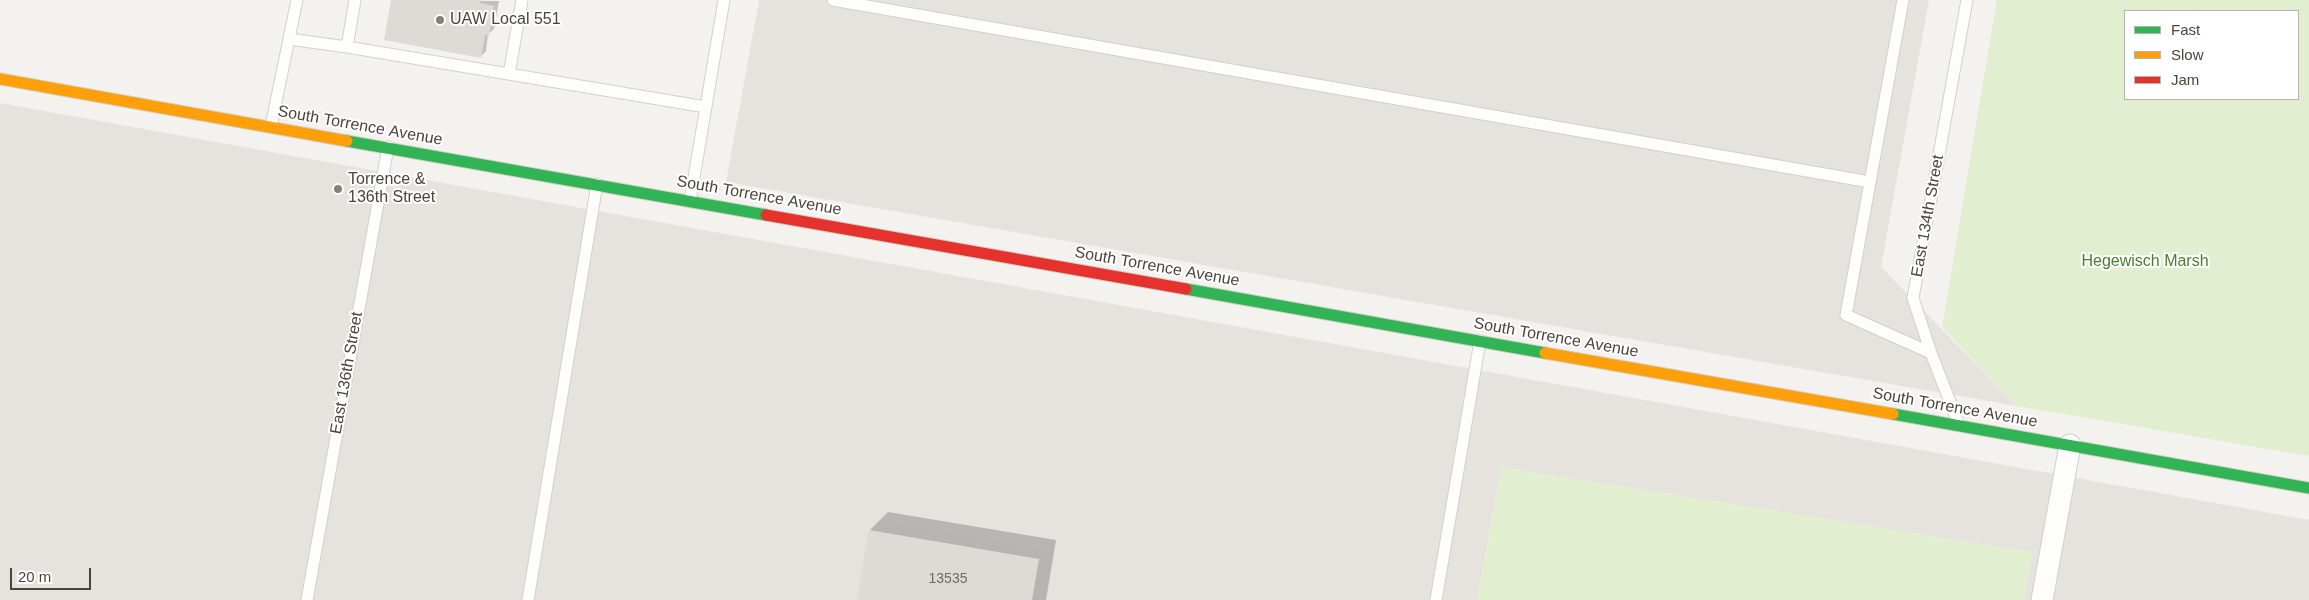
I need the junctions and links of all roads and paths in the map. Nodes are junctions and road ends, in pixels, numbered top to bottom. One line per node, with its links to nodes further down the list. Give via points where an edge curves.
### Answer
1 (297, 0): 8 (lane)
2 (355, 0): 9 (lane)
3 (522, 0): 10 (lane)
4 (724, 0): 12 (lane)
5 (833, 0): 15 (lane)
6 (1903, 0): 15 (lane)
7 (1967, 0): 19 (lane, East 134th Street, via 1914,298)
8 (289, 39): 9 (lane); 13 (lane)
9 (347, 47): 10 (lane)
10 (509, 74): 12 (lane)
11 (0, 79): 13 (main road, South Torrence Avenue)
12 (706, 107): 17 (lane)
13 (271, 126): 14 (main road, South Torrence Avenue)
14 (388, 147): 16 (main road, South Torrence Avenue); 23 (lane, East 136th Street)
15 (1870, 182): 19 (lane, via 1846,314)
16 (597, 184): 17 (main road, South Torrence Avenue); 24 (lane)
17 (690, 201): 18 (main road, South Torrence Avenue)
18 (1480, 341): 20 (main road, South Torrence Avenue); 25 (lane)
19 (1931, 353): 20 (lane, East 134th Street)
20 (1960, 426): 21 (main road, South Torrence Avenue)
21 (2070, 445): 22 (main road, South Torrence Avenue); 26 (street)
22 (2309, 488)
23 (307, 600)
24 (528, 600)
25 (1436, 600)
26 (2042, 600)

